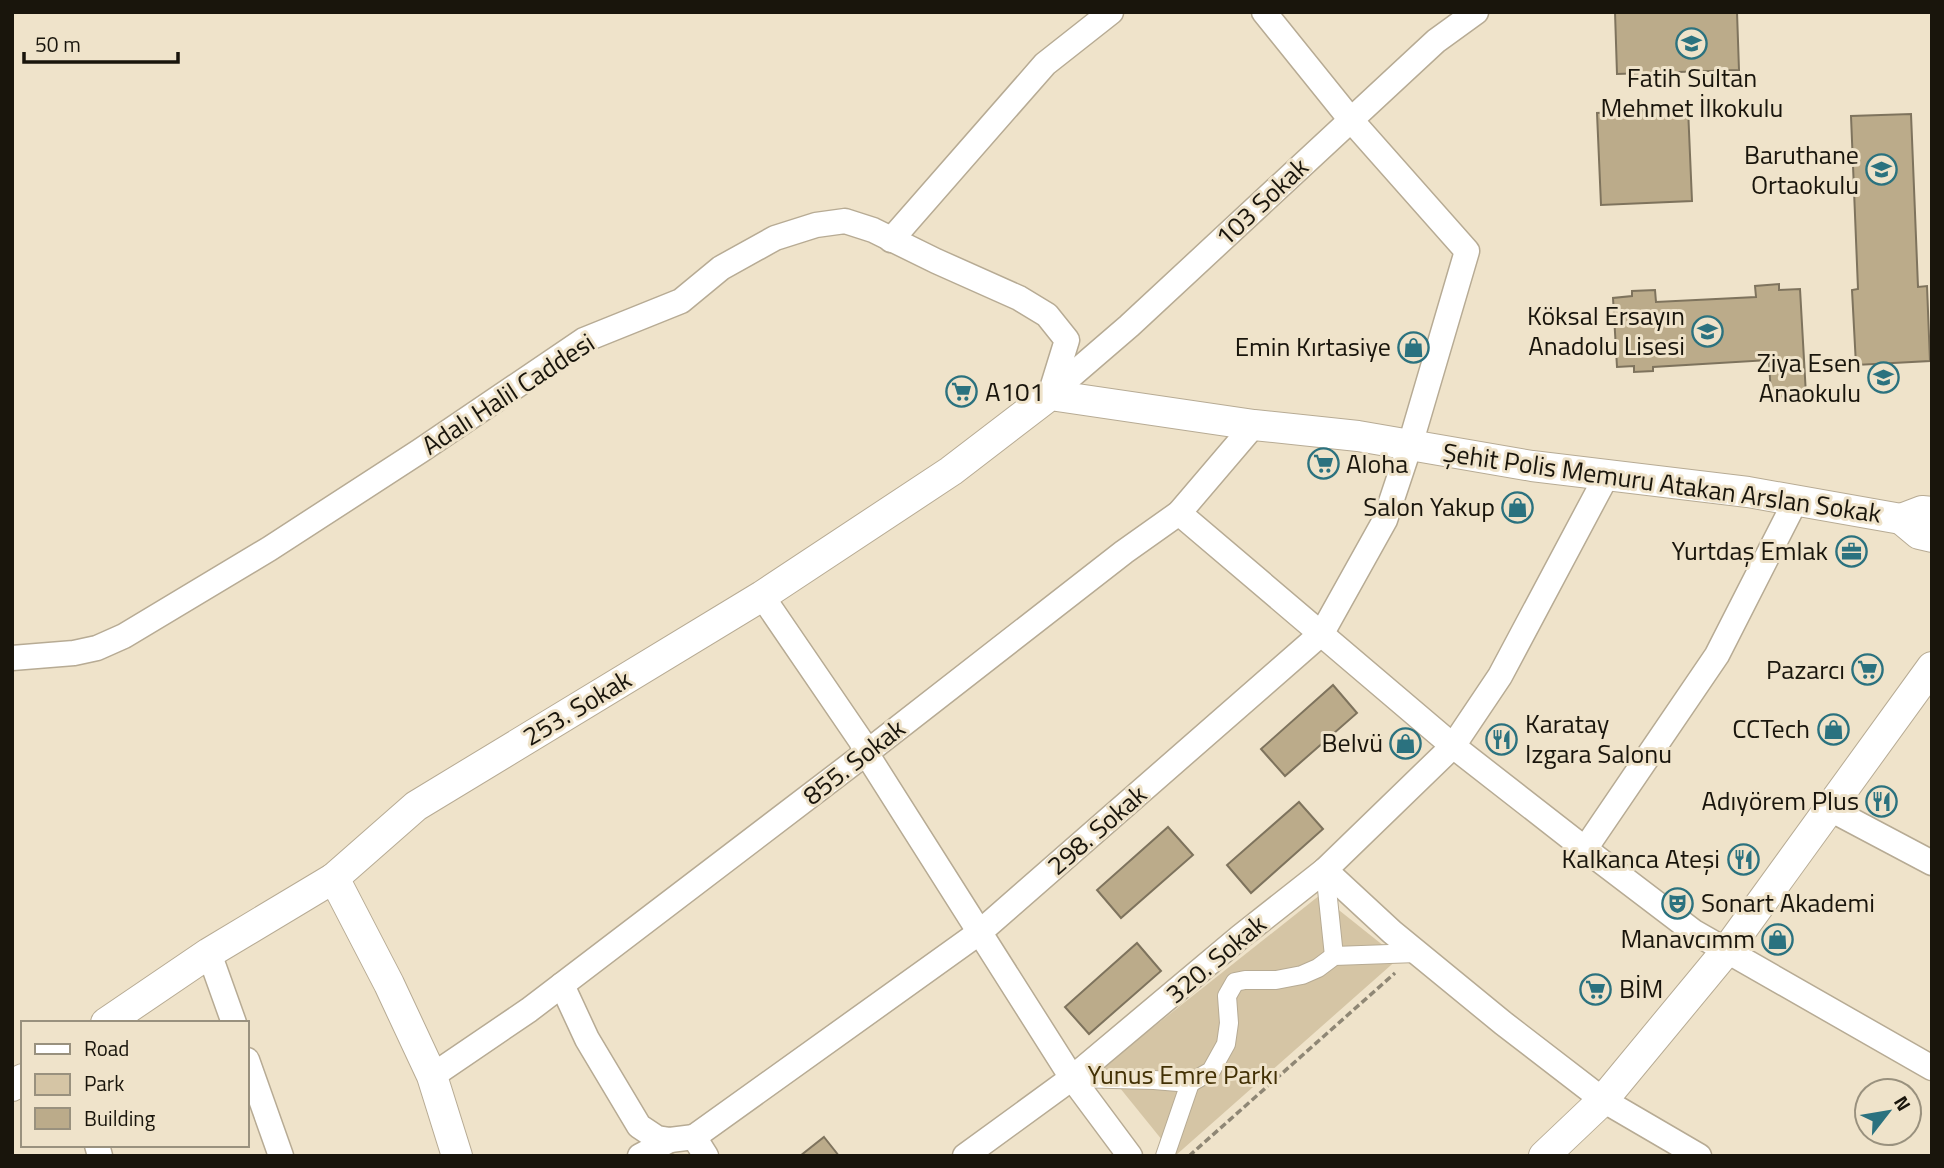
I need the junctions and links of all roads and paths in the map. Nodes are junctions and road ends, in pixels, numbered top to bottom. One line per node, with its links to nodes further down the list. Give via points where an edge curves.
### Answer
1 (1111, 12): 5 (street, via 1045,64)
2 (1264, 12): 4 (street)
3 (1476, 12): 4 (street, 103 Sokak, via 1436,41)
4 (1351, 120): 6 (street, 103 Sokak); 8 (street, 298. Sokak, via 1467,251)
5 (891, 240): 6 (street, Adalı Halil Caddesi, via 1047,315 1067,340); 17 (street, Adalı Halil Caddesi, via 845,221 775,238 721,268 681,301 584,340 269,549 124,636 74,653)
6 (1050, 395): 7 (street, Şehit Polis Memuru Atakan Arslan Sokak); 15 (street, 253. Sokak, via 951,471)
7 (1254, 425): 8 (street, Şehit Polis Memuru Atakan Arslan Sokak); 12 (street, 855. Sokak)
8 (1410, 445): 9 (street, Şehit Polis Memuru Atakan Arslan Sokak); 16 (street, 298. Sokak, via 1385,520)
9 (1607, 475): 10 (street, Şehit Polis Memuru Atakan Arslan Sokak); 19 (street, 320. Sokak, via 1500,676)
10 (1796, 500): 13 (street, Şehit Polis Memuru Atakan Arslan Sokak); 22 (street, via 1717,656)
11 (1932, 512): 13 (street)
12 (1179, 513): 16 (street); 20 (street, 855. Sokak)
13 (1901, 519): 14 (street, via 1919,534)
14 (1932, 537)
15 (762, 596): 20 (street); 25 (street, 253. Sokak, via 416,806)
16 (1322, 633): 19 (street); 26 (street, 298. Sokak)
17 (12, 658)
18 (1928, 680): 21 (street)
19 (1453, 746): 22 (street); 24 (street, 320. Sokak)
20 (866, 753): 26 (street); 33 (street, 855. Sokak)
21 (1830, 809): 23 (street); 27 (street)
22 (1585, 849): 27 (street, via 1694,932)
23 (1932, 863)
24 (1325, 870): 29 (street); 30 (street); 31 (street, 320. Sokak)
25 (334, 878): 28 (street, 253. Sokak); 38 (street)
26 (981, 932): 39 (street); 42 (street, 298. Sokak)
27 (1727, 950): 37 (street); 41 (street)
28 (209, 953): 34 (street, 253. Sokak); 35 (street)
29 (1417, 953): 30 (street); 41 (street); 49 (path)
30 (1334, 956): 32 (street, via 1301,975)
31 (1216, 957): 32 (street); 39 (street, 320. Sokak)
32 (1235, 982): 40 (street, via 1227,996 1226,1044 1211,1071)
33 (562, 985): 38 (street, 855. Sokak); 42 (street, via 587,1039 639,1126 657,1138)
34 (109, 1021)
35 (233, 1021)
36 (248, 1063): 43 (street)
37 (1932, 1068)
38 (432, 1076): 44 (street)
39 (1072, 1078): 40 (street); 46 (street, 320. Sokak); 47 (street)
40 (1190, 1083): 48 (street)
41 (1603, 1100): 50 (street); 51 (street)
42 (690, 1144): 45 (street, 298. Sokak)
43 (281, 1156)
44 (457, 1156)
45 (640, 1156)
46 (965, 1156)
47 (1130, 1156)
48 (1165, 1156)
49 (1189, 1156)
50 (1544, 1156)
51 (1699, 1156)

